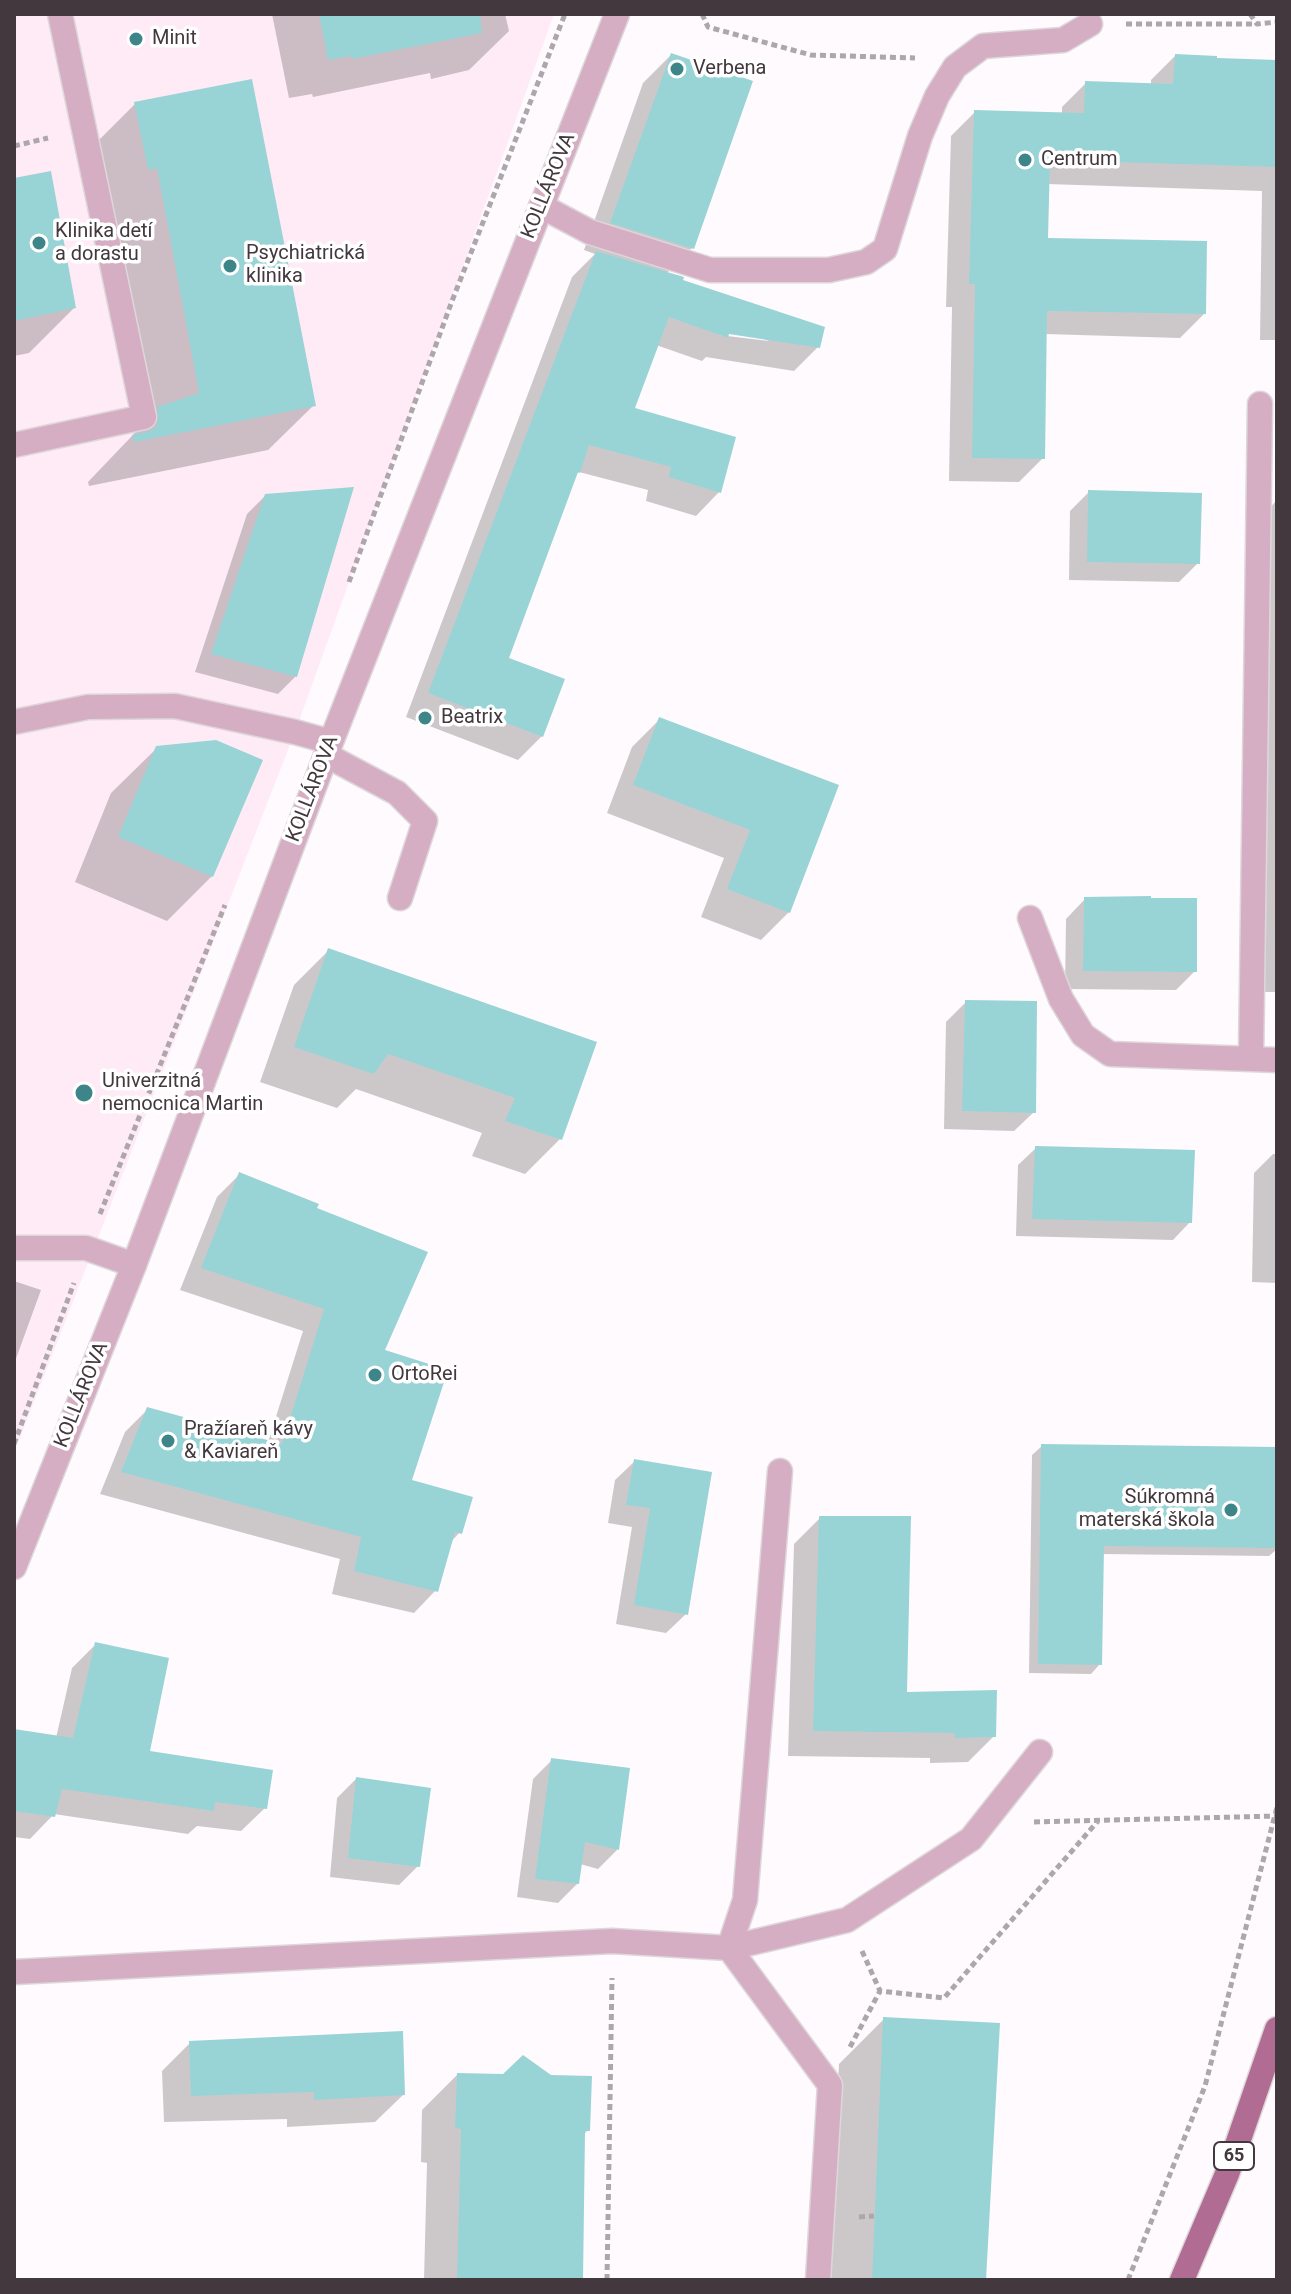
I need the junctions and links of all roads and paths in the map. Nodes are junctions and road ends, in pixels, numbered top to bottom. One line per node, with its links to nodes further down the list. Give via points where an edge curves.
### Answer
1 (60, 14): 11 (street, via 144,417)
2 (617, 14): 9 (street, KOLLÁROVA)
3 (702, 14): 8 (path, via 708,27 811,55)
4 (1250, 14): 7 (path)
5 (1277, 22): 7 (path)
6 (1090, 24): 7 (path); 9 (street, via 1063,40 983,46 955,67 920,136 885,249 866,262 829,270 710,270 590,232)
7 (1257, 24)
8 (928, 59)
9 (541, 206): 13 (street, KOLLÁROVA)
10 (1260, 404): 16 (street)
11 (14, 445)
12 (14, 722): 13 (street, via 88,707 175,706 295,732)
13 (328, 748): 14 (street, via 397,793 425,821); 19 (street, KOLLÁROVA)
14 (400, 898)
15 (1030, 918): 16 (street, via 1061,999 1083,1035 1110,1054)
16 (1251, 1059): 17 (street)
17 (1277, 1060)
18 (14, 1248): 19 (street, via 86,1248)
19 (134, 1265): 21 (street, KOLLÁROVA)
20 (780, 1471): 29 (street, via 745,1900)
21 (14, 1567)
22 (1040, 1752): 26 (street)
23 (1277, 1807): 24 (path)
24 (1276, 1816): 25 (path); 36 (path, via 1205,2086)
25 (1098, 1821): 26 (path); 31 (path, via 944,1998)
26 (983, 1823): 27 (street, via 971,1839)
27 (847, 1920): 29 (street); 31 (path)
28 (612, 1941): 29 (street); 30 (street); 34 (path)
29 (729, 1948): 33 (street)
30 (14, 1972)
31 (880, 1991): 33 (path)
32 (1277, 2029): 37 (main road, 65, via 1227,2174)
33 (830, 2085): 35 (street)
34 (607, 2280)
35 (818, 2280)
36 (1128, 2280)
37 (1182, 2280)

